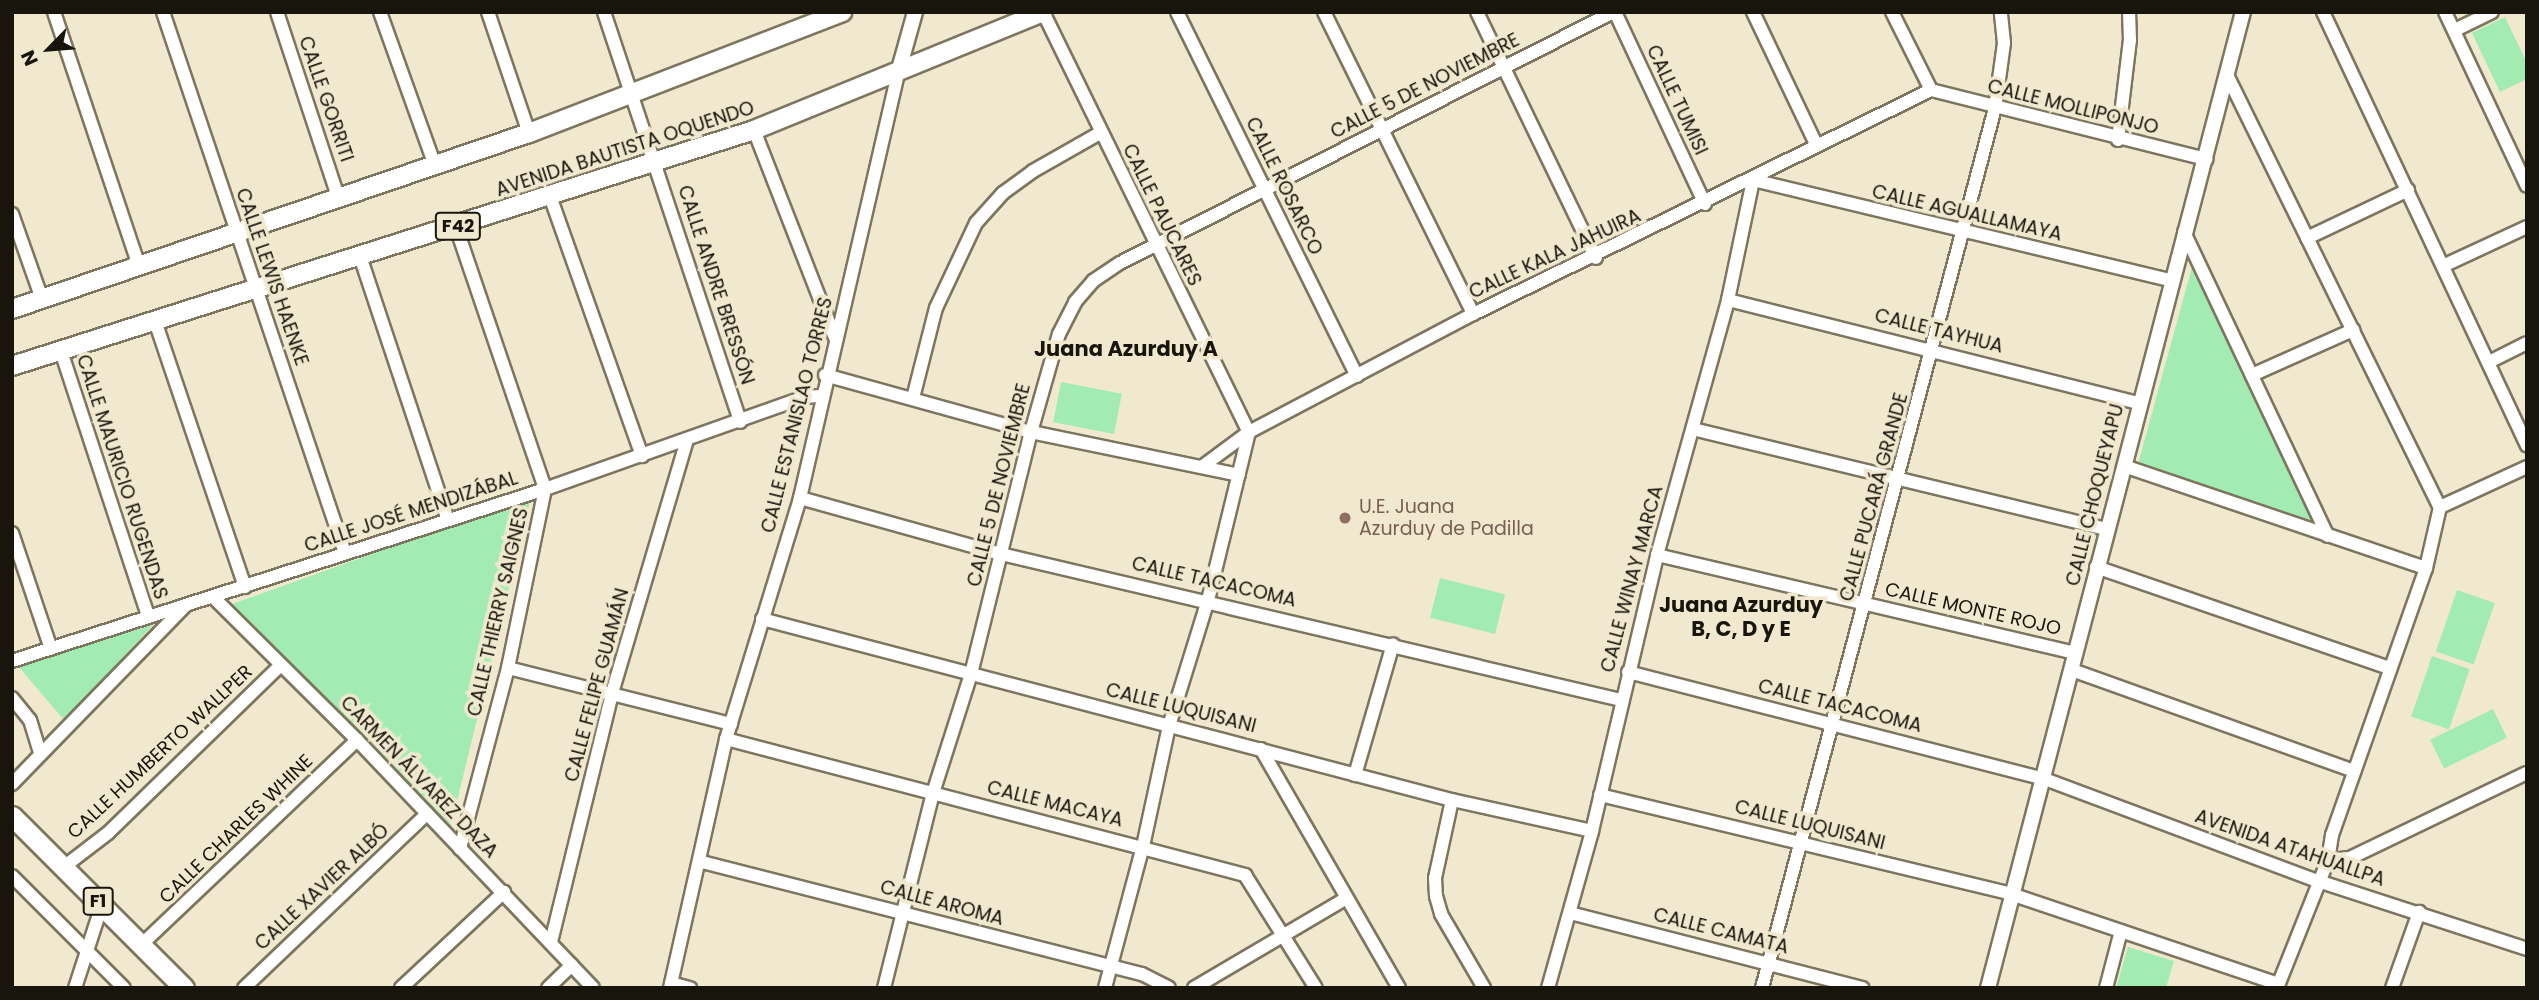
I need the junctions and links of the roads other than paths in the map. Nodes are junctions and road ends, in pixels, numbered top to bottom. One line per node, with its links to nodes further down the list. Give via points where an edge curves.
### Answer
1 (54, 12): 57 (street)
2 (163, 12): 50 (street, CALLE LEWIS HAENKE)
3 (276, 12): 44 (street, CALLE GORRITI)
4 (380, 12): 38 (street)
5 (488, 12): 32 (street)
6 (604, 12): 28 (street, CALLE ANDRE BRESSÓN)
7 (842, 12): 22 (main road)
8 (915, 12): 25 (street, CALLE ESTANISLAO TORRES)
9 (1043, 12): 25 (main road, AVENIDA BAUTISTA OQUENDO / F42); 33 (street, CALLE PAUCARES)
10 (1177, 12): 42 (street, CALLE ROSARCO)
11 (1324, 12): 31 (street)
12 (1477, 12): 24 (street)
13 (1614, 12): 24 (street, CALLE 5 DE NOVIEMBRE); 45 (street, CALLE TUMISI)
14 (1753, 12): 35 (street)
15 (1892, 12): 27 (street)
16 (2001, 12): 29 (street, CALLE PUCARÁ GRANDE, via 2004,43)
17 (2129, 12): 34 (street)
18 (2242, 12): 26 (street, CALLE CHOQUEYAPU)
19 (2323, 12): 41 (street)
20 (2445, 12): 23 (street)
21 (2492, 12): 23 (street)
22 (822, 16): 28 (main road)
23 (2455, 30): 40 (street)
24 (1503, 68): 31 (street, CALLE 5 DE NOVIEMBRE); 55 (street)
25 (898, 73): 30 (main road, AVENIDA BAUTISTA OQUENDO / F42); 66 (street, CALLE ESTANISLAO TORRES)
26 (2227, 75): 36 (street, CALLE CHOQUEYAPU); 52 (street)
27 (1931, 90): 29 (street, CALLE MOLLIPONJO); 35 (street, CALLE KALA JAHUIRA)
28 (632, 93): 32 (main road); 37 (street, CALLE ANDRE BRESSÓN)
29 (1995, 108): 34 (street, CALLE MOLLIPONJO); 51 (street, CALLE PUCARÁ GRANDE)
30 (754, 130): 37 (main road, AVENIDA BAUTISTA OQUENDO / F42); 66 (street)
31 (1381, 131): 42 (street, CALLE 5 DE NOVIEMBRE); 63 (street)
32 (528, 133): 38 (main road)
33 (1100, 133): 53 (street, CALLE PAUCARES); 76 (street, via 1033,171 1003,193 976,223 936,308)
34 (2118, 140): 36 (street, CALLE MOLLIPONJO)
35 (1817, 146): 39 (street, CALLE KALA JAHUIRA)
36 (2206, 159): 49 (street, CALLE CHOQUEYAPU)
37 (655, 161): 43 (main road, AVENIDA BAUTISTA OQUENDO / F42); 78 (street, CALLE ANDRE BRESSÓN)
38 (435, 166): 44 (main road)
39 (1752, 180): 45 (street, CALLE KALA JAHUIRA); 51 (street, CALLE AGUALLAMAYA); 61 (street, CALLE WINAY MARCA)
40 (2527, 186)
41 (2409, 190): 52 (street); 56 (street)
42 (1265, 191): 53 (street, CALLE 5 DE NOVIEMBRE); 74 (street, CALLE ROSARCO)
43 (550, 196): 47 (main road, AVENIDA BAUTISTA OQUENDO / F42); 84 (street)
44 (339, 199): 50 (main road)
45 (1705, 204): 55 (street, CALLE KALA JAHUIRA)
46 (12, 214): 60 (street)
47 (456, 227): 54 (main road, AVENIDA BAUTISTA OQUENDO / F42); 90 (street, CALLE THIERRY SAIGNES)
48 (2527, 227): 56 (street)
49 (2184, 232): 58 (street, CALLE CHOQUEYAPU); 73 (street)
50 (237, 233): 57 (main road); 59 (street, CALLE LEWIS HAENKE)
51 (1962, 233): 58 (street, CALLE AGUALLAMAYA); 68 (street, CALLE PUCARÁ GRANDE)
52 (2307, 238): 65 (street)
53 (1155, 245): 80 (street, CALLE 5 DE NOVIEMBRE, via 1093,281 1075,302 1059,334); 81 (street, CALLE PAUCARES)
54 (360, 256): 59 (main road, AVENIDA BAUTISTA OQUENDO / F42); 93 (street)
55 (1596, 258): 63 (street, CALLE KALA JAHUIRA)
56 (2445, 265): 70 (street)
57 (139, 267): 60 (main road)
58 (2173, 281): 77 (street, CALLE CHOQUEYAPU)
59 (256, 289): 64 (main road, AVENIDA BAUTISTA OQUENDO / F42); 97 (street, CALLE LEWIS HAENKE)
60 (42, 299): 62 (main road)
61 (1728, 300): 68 (street, CALLE TAYHUA); 79 (street, CALLE WINAY MARCA)
62 (12, 309)
63 (1473, 314): 74 (street, CALLE KALA JAHUIRA)
64 (156, 321): 69 (main road, AVENIDA BAUTISTA OQUENDO / F42); 102 (street)
65 (2353, 330): 73 (street); 92 (street)
66 (835, 339): 72 (street, CALLE ESTANISLAO TORRES)
67 (2527, 343): 70 (street)
68 (1934, 349): 77 (street, CALLE TAYHUA); 89 (street, CALLE PUCARÁ GRANDE)
69 (61, 351): 71 (main road, AVENIDA BAUTISTA OQUENDO / F42); 107 (street, CALLE MAURICIO RUGENDAS)
70 (2489, 362): 83 (street)
71 (12, 366)
72 (825, 375): 75 (street, CALLE ESTANISLAO TORRES); 76 (street)
73 (2252, 375): 96 (street)
74 (1356, 376): 81 (street, CALLE KALA JAHUIRA)
75 (821, 396): 78 (street, CALLE JOSÉ MENDIZÁBAL, via 804,397); 91 (street, CALLE ESTANISLAO TORRES)
76 (913, 398): 80 (street)
77 (2139, 403): 86 (street, CALLE CHOQUEYAPU)
78 (740, 422): 82 (street, CALLE JOSÉ MENDIZÁBAL)
79 (1693, 429): 89 (street); 99 (street, CALLE WINAY MARCA)
80 (1031, 432): 85 (street); 98 (street, CALLE 5 DE NOVIEMBRE)
81 (1249, 432): 85 (street, CALLE KALA JAHUIRA); 88 (street)
82 (687, 440): 84 (street, CALLE JOSÉ MENDIZÁBAL); 119 (street, CALLE FELIPE GUAMÁN)
83 (2527, 445)
84 (642, 456): 90 (street, CALLE JOSÉ MENDIZÁBAL)
85 (1203, 466): 88 (street)
86 (2124, 466): 94 (street, CALLE CHOQUEYAPU); 96 (street)
87 (2527, 467): 92 (street)
88 (1240, 475): 104 (street)
89 (1900, 478): 94 (street); 106 (street, CALLE PUCARÁ GRANDE)
90 (545, 489): 93 (street, CALLE JOSÉ MENDIZÁBAL); 114 (street, CALLE THIERRY SAIGNES)
91 (800, 498): 98 (street, CALLE TACACOMA); 108 (street, CALLE ESTANISLAO TORRES)
92 (2440, 507): 101 (street)
93 (448, 520): 97 (street, CALLE JOSÉ MENDIZÁBAL)
94 (2106, 529): 100 (street, CALLE CHOQUEYAPU)
95 (12, 533): 110 (street)
96 (2328, 537): 101 (street)
97 (345, 553): 102 (street, CALLE JOSÉ MENDIZÁBAL)
98 (1001, 554): 104 (street, CALLE TACACOMA); 118 (street, CALLE 5 DE NOVIEMBRE)
99 (1657, 555): 106 (street, CALLE MONTE ROJO); 117 (street, CALLE WINAY MARCA)
100 (2096, 567): 111 (street, CALLE CHOQUEYAPU); 115 (street)
101 (2426, 568): 115 (street)
102 (245, 587): 103 (street, CALLE JOSÉ MENDIZÁBAL)
103 (212, 597): 105 (street, CALLE JOSÉ MENDIZÁBAL); 113 (street, CARMEN ÁLVAREZ DAZA)
104 (1208, 600): 109 (street, CALLE TACACOMA); 124 (street)
105 (187, 604): 107 (street, CALLE JOSÉ MENDIZÁBAL); 128 (street)
106 (1866, 604): 111 (street, CALLE MONTE ROJO); 122 (street, CALLE PUCARÁ GRANDE)
107 (148, 615): 110 (street, CALLE JOSÉ MENDIZÁBAL)
108 (762, 619): 118 (street, CALLE LUQUISANI); 123 (street, CALLE ESTANISLAO TORRES)
109 (1393, 644): 121 (street, CALLE TACACOMA); 131 (street)
110 (51, 649): 112 (street, CALLE JOSÉ MENDIZÁBAL)
111 (2076, 653): 116 (street, CALLE CHOQUEYAPU)
112 (12, 661)
113 (281, 665): 126 (street, CARMEN ÁLVAREZ DAZA); 145 (street, CALLE HUMBERTO WALLPER, via 108,833)
114 (508, 668): 119 (street); 142 (street, CALLE THIERRY SAIGNES)
115 (2390, 668): 129 (street)
116 (2072, 670): 129 (street); 132 (street, CALLE CHOQUEYAPU)
117 (1628, 672): 121 (street, CALLE WINAY MARCA); 122 (street, CALLE TACACOMA)
118 (971, 674): 124 (street, CALLE LUQUISANI); 134 (street, CALLE 5 DE NOVIEMBRE)
119 (612, 693): 123 (street); 157 (street, CALLE FELIPE GUAMÁN)
120 (12, 698): 128 (street, via 30,720)
121 (1621, 700): 135 (street, CALLE WINAY MARCA)
122 (1832, 723): 132 (street, CALLE TACACOMA); 140 (street, CALLE PUCARÁ GRANDE)
123 (731, 724): 125 (street, CALLE ESTANISLAO TORRES)
124 (1169, 726): 127 (street, CALLE LUQUISANI); 141 (street)
125 (726, 739): 134 (street, CALLE MACAYA); 144 (street, CALLE ESTANISLAO TORRES)
126 (357, 740): 137 (street, CARMEN ÁLVAREZ DAZA); 158 (street, CALLE CHARLES WHINE)
127 (1261, 749): 131 (street, CALLE LUQUISANI); 150 (street)
128 (40, 753): 133 (street)
129 (2354, 771): 143 (street)
130 (2527, 773): 143 (street, via 2350,859)
131 (1355, 775): 136 (street, CALLE LUQUISANI)
132 (2042, 778): 147 (street, AVENIDA ATAHUALLPA); 149 (street, CALLE CHOQUEYAPU)
133 (12, 783)
134 (933, 793): 141 (street, CALLE MACAYA); 152 (street, CALLE 5 DE NOVIEMBRE)
135 (1600, 795): 139 (street, CALLE WINAY MARCA); 140 (street, CALLE LUQUISANI)
136 (1452, 800): 139 (street, CALLE LUQUISANI); 181 (street, via 1435,878 1436,895 1441,914)
137 (427, 814): 142 (street, CARMEN ÁLVAREZ DAZA); 170 (street, CALLE XAVIER ALBÓ)
138 (12, 816): 145 (highway, F1)
139 (1592, 831): 154 (street, CALLE WINAY MARCA)
140 (1804, 844): 149 (street, CALLE LUQUISANI); 161 (street, CALLE PUCARÁ GRANDE)
141 (1143, 846): 156 (street, CALLE MACAYA, via 1245,875); 163 (street)
142 (460, 849): 148 (street, CARMEN ÁLVAREZ DAZA)
143 (2328, 860): 147 (street)
144 (702, 862): 152 (street, CALLE AROMA); 165 (street, CALLE ESTANISLAO TORRES)
145 (65, 866): 151 (highway, F1)
146 (12, 876): 160 (street)
147 (2318, 881): 153 (street, AVENIDA ATAHUALLPA); 166 (street)
148 (504, 892): 157 (street, CARMEN ÁLVAREZ DAZA); 171 (street)
149 (2011, 894): 155 (street, CALLE LUQUISANI); 185 (street, CALLE CHOQUEYAPU)
150 (1345, 899): 156 (street); 180 (street)
151 (102, 905): 158 (highway, F1); 160 (street)
152 (905, 912): 163 (street, CALLE AROMA); 175 (street, CALLE 5 DE NOVIEMBRE)
153 (2419, 912): 159 (street, AVENIDA ATAHUALLPA); 187 (street)
154 (1570, 913): 161 (street, CALLE CAMATA); 182 (street, CALLE WINAY MARCA)
155 (2121, 931): 164 (street, CALLE LUQUISANI); 186 (street)
156 (1285, 933): 178 (street); 179 (street, CALLE MACAYA)
157 (551, 942): 162 (street, CARMEN ÁLVAREZ DAZA)
158 (141, 945): 169 (highway, F1)
159 (2527, 949)
160 (88, 951): 167 (street); 168 (street)
161 (1768, 963): 183 (street, CALLE PUCARÁ GRANDE); 184 (street, CALLE CAMATA)
162 (572, 965): 172 (street); 173 (street, CARMEN ÁLVAREZ DAZA)
163 (1111, 967): 176 (street); 177 (street, CALLE AROMA, via 1162,981)
164 (2255, 983): 166 (street, CALLE LUQUISANI)
165 (671, 985): 174 (street)
166 (2278, 986)
167 (75, 988)
168 (124, 988)
169 (184, 988)
170 (244, 988)
171 (401, 988)
172 (548, 988)
173 (593, 988)
174 (690, 988)
175 (884, 988)
176 (1105, 988)
177 (1169, 988)
178 (1194, 988)
179 (1316, 988)
180 (1399, 988)
181 (1484, 988)
182 (1548, 988)
183 (1762, 988)
184 (1863, 988)
185 (1988, 988)
186 (2106, 988)
187 (2392, 988)

